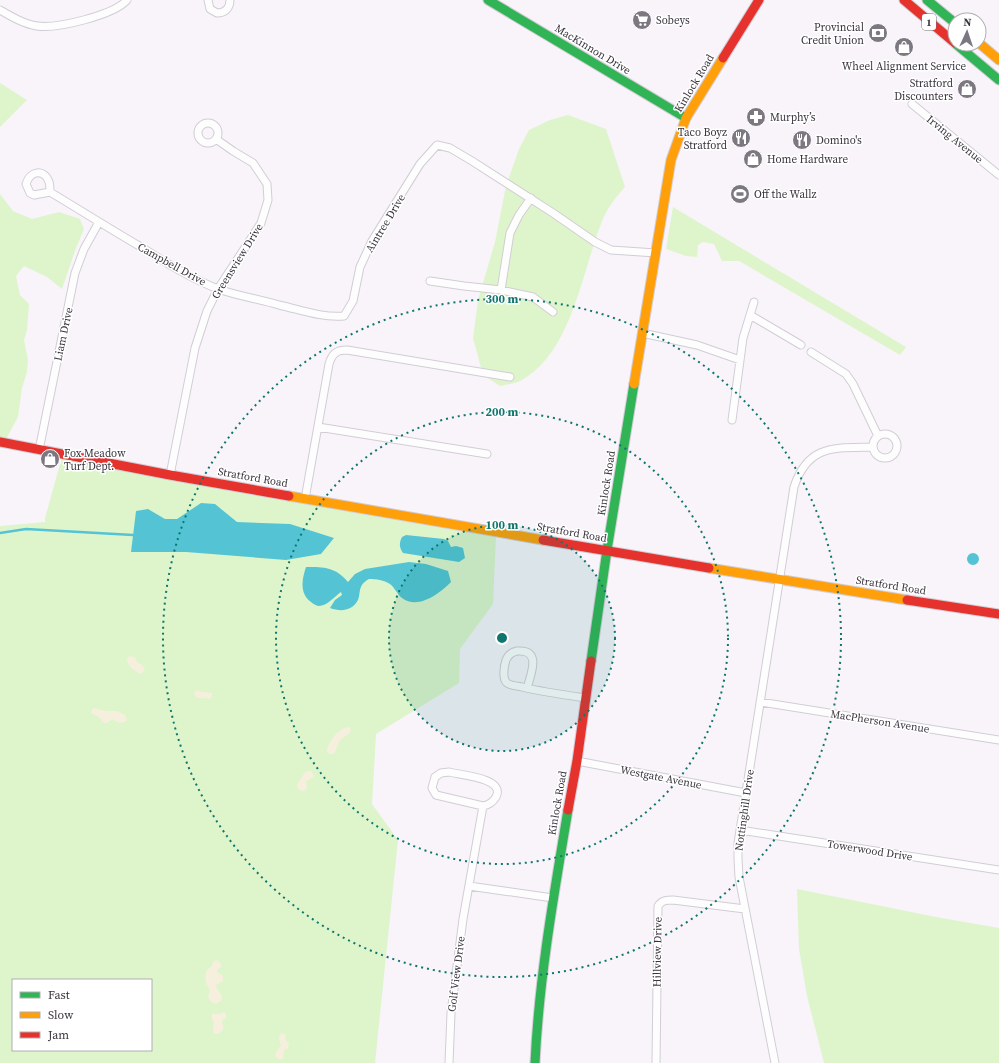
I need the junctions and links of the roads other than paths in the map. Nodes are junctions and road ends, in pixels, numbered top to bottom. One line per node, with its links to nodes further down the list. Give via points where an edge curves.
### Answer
1 (127, 0): 8 (street, via 115,10 104,14 45,26 21,21)
2 (208, 0): 3 (street, via 210,9 217,13 226,11)
3 (230, 0)
4 (488, 0): 16 (main road, MacKinnon Drive)
5 (759, 0): 16 (main road, Kinlock Road)
6 (904, 0): 10 (main road, 1)
7 (927, 0): 9 (main road, 1)
8 (0, 10)
9 (947, 17)
10 (947, 36)
11 (987, 50): 13 (main road)
12 (966, 52): 14 (main road, 1)
13 (999, 60)
14 (999, 80)
15 (912, 104): 18 (street, Irving Avenue)
16 (686, 118): 22 (main road, Kinlock Road, via 671,160)
17 (216, 138): 24 (street, Greensview Drive, via 253,163 267,184 268,200 261,224)
18 (999, 175)
19 (50, 192): 21 (street, Campbell Drive)
20 (531, 198): 22 (street, via 611,250); 25 (street, via 510,233); 27 (street, Aintree Drive, via 450,148 437,145 420,164 372,241 360,267)
21 (99, 222): 24 (street, Campbell Drive, via 167,263); 40 (street, Liam Drive, via 84,249 75,273)
22 (656, 253): 30 (main road, Kinlock Road)
23 (430, 281): 25 (street)
24 (218, 289): 27 (street, Campbell Drive, via 246,298 332,317 344,316); 42 (street, Greensview Drive, via 207,311 195,348)
25 (501, 290): 28 (street, via 533,297)
26 (754, 302): 29 (street)
27 (349, 309)
28 (553, 312)
29 (750, 315): 31 (street); 33 (street)
30 (642, 333): 33 (street, via 698,345); 44 (main road, Kinlock Road)
31 (801, 345)
32 (811, 352): 37 (street, via 846,374)
33 (740, 360): 35 (street)
34 (510, 377): 36 (street, via 340,350 331,357 329,364)
35 (732, 420)
36 (318, 427): 41 (street); 43 (street)
37 (878, 436): 39 (street); 39 (street, via 886,434 893,437 897,444 895,452 890,457 882,458 876,454)
38 (0, 442): 40 (main road, Stratford Road)
39 (873, 447): 45 (street, Nottinghill Drive, via 834,448 819,453 806,462 798,474 794,487)
40 (39, 450): 42 (main road, Stratford Road)
41 (487, 454)
42 (170, 475): 43 (main road, Stratford Road)
43 (305, 499): 44 (main road, Stratford Road)
44 (607, 550): 45 (main road, Stratford Road); 48 (main road, Kinlock Road)
45 (779, 580): 46 (main road, Stratford Road); 49 (street, Nottinghill Drive)
46 (999, 614)
47 (527, 688): 47 (street, via 508,684 505,680 505,662 513,652 528,652 532,656 533,663); 48 (street)
48 (586, 698): 51 (main road, Kinlock Road)
49 (760, 702): 50 (street, MacPherson Avenue); 52 (street, Nottinghill Drive)
50 (999, 740)
51 (577, 761): 52 (street, Westgate Avenue); 57 (main road, Kinlock Road)
52 (746, 793): 54 (street, Nottinghill Drive)
53 (483, 806): 53 (street, via 489,805 496,796 498,791 494,784 487,780 449,772 435,777 432,788 436,795); 56 (street, Golf View Drive)
54 (740, 830): 55 (street, Towerwood Drive); 58 (street, Nottinghill Drive, via 739,877)
55 (999, 870)
56 (469, 886): 57 (street); 59 (street, Golf View Drive, via 451,1012)
57 (553, 898): 60 (main road, Kinlock Road, via 537,1024)
58 (746, 908): 61 (street, Hillview Drive, via 673,900 666,900 658,906); 62 (street, Nottinghill Drive)
59 (449, 1063)
60 (535, 1063)
61 (656, 1063)
62 (775, 1063)

